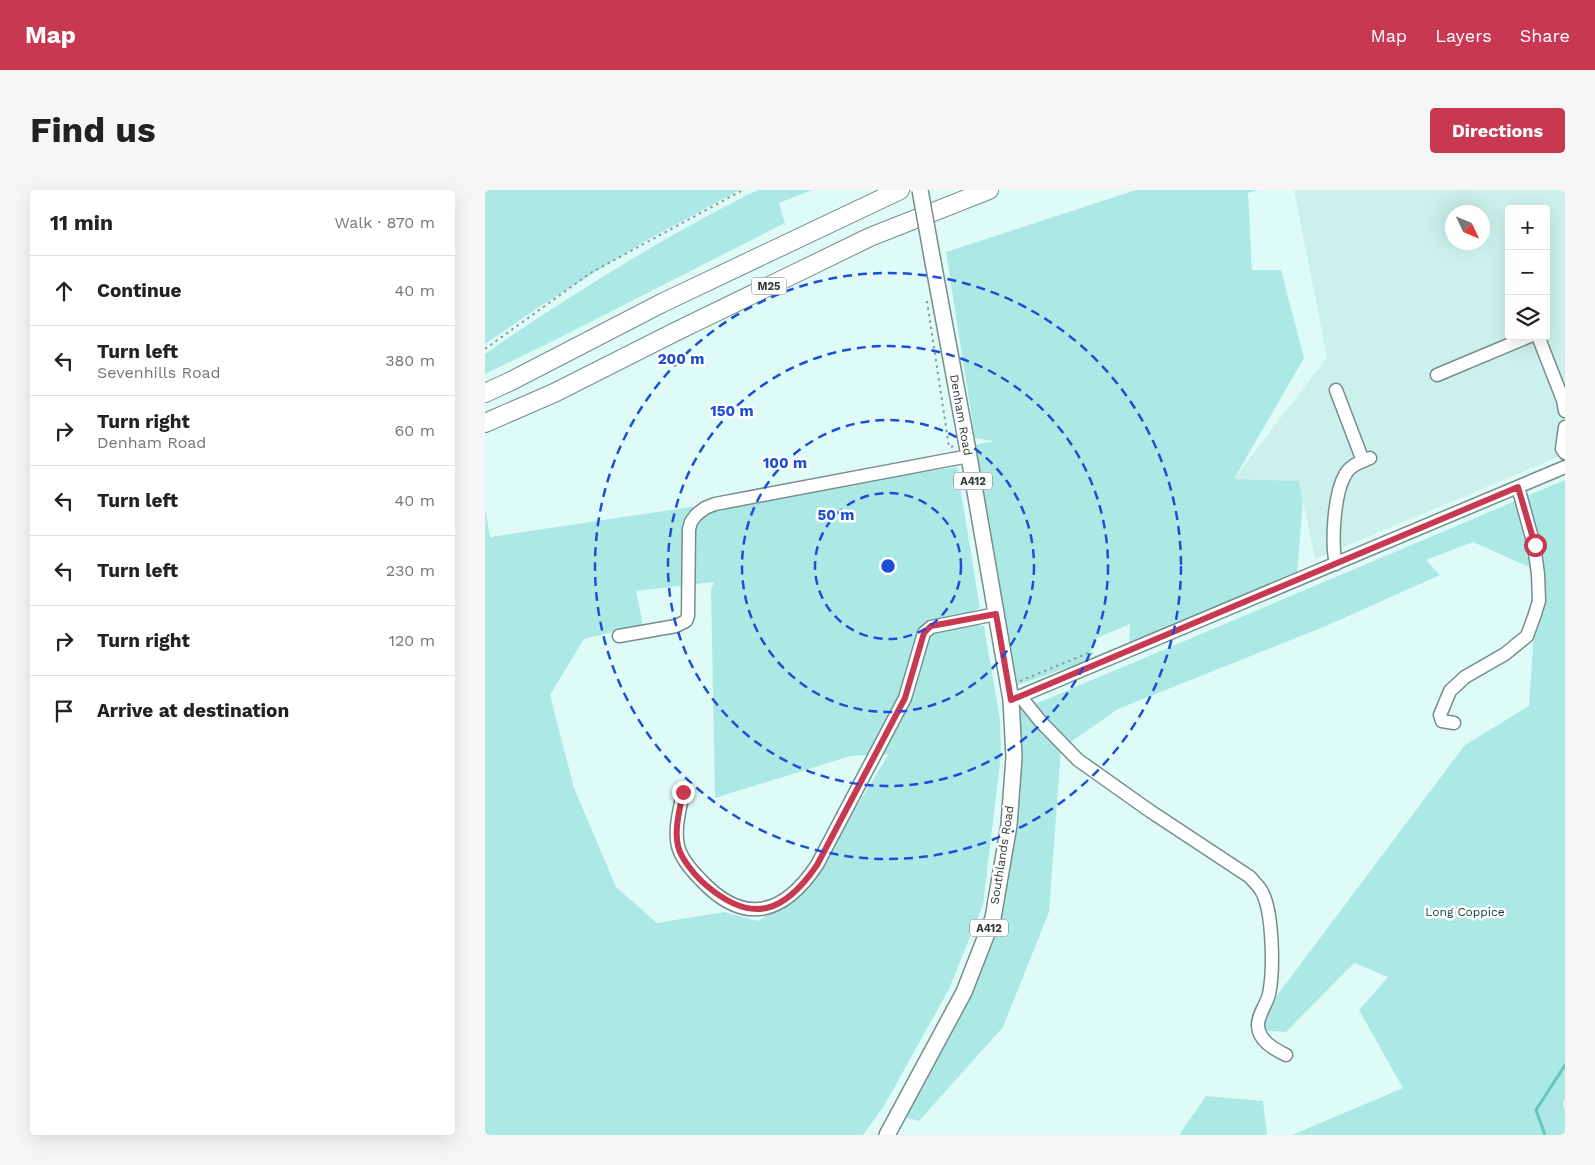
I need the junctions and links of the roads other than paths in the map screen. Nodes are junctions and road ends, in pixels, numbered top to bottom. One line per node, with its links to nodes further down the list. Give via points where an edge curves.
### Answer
1 (900, 190): 8 (highway, M25, via 662,303)
2 (920, 190): 13 (main road, Denham Road / A412, bridge)
3 (989, 190): 10 (highway, M25, via 870,237 554,393)
4 (1520, 340): 6 (street)
5 (1540, 340): 9 (street)
6 (1437, 375)
7 (1336, 390): 16 (street, via 1367,460 1353,466 1345,474 1341,486 1333,550)
8 (485, 393)
9 (1565, 411)
10 (485, 423)
11 (1565, 428): 12 (street, via 1562,449)
12 (1565, 453)
13 (969, 456): 17 (main road, Denham Road / A412); 18 (street, via 705,508 696,515 689,529 686,621 676,626)
14 (1565, 467): 15 (street)
15 (1518, 487): 16 (street); 20 (street, via 1535,545 1539,601 1527,636 1505,654 1465,677 1450,692 1440,715 1442,721)
16 (1336, 564): 19 (street)
17 (996, 614): 19 (main road, Denham Road / A412); 21 (street, via 931,626 924,633 905,698 817,865 808,878 780,903 761,910 739,907 721,897 690,869 678,847)
18 (619, 636)
19 (1016, 698): 22 (street, via 1078,760 1250,877 1263,892 1273,950 1269,994 1258,1025 1261,1037 1273,1049); 23 (main road, Southlands Road / A412, via 1009,825 993,918 964,992)
20 (1454, 723)
21 (683, 792)
22 (1286, 1055)
23 (887, 1135)

